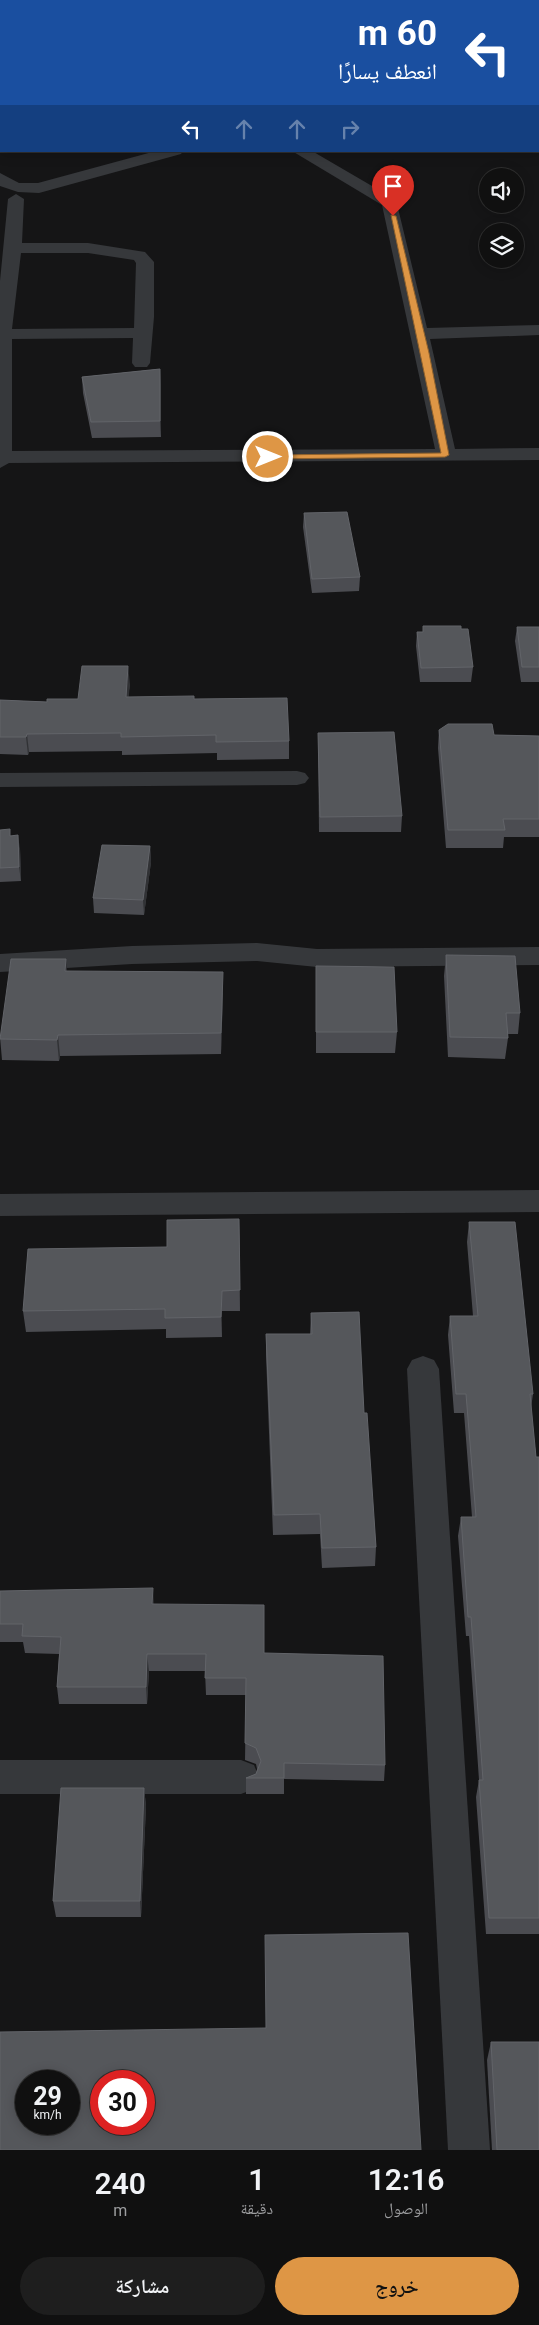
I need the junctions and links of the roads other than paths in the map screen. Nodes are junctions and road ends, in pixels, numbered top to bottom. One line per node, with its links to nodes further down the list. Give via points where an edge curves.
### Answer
1 (171, 152): 3 (street, via 39,188 21,190)
2 (302, 152): 9 (street, via 390,204)
3 (0, 178)
4 (16, 199): 5 (street)
5 (13, 248): 6 (street); 8 (street, via 88,248 139,256 145,262)
6 (2, 327): 8 (street); 13 (street)
7 (539, 330): 9 (street)
8 (142, 333): 10 (street)
9 (421, 334): 12 (street)
10 (141, 362)
11 (539, 454): 12 (street)
12 (445, 455): 13 (street)
13 (1, 458)
14 (297, 778): 15 (street)
15 (0, 780)
16 (539, 956): 17 (street, via 317,958 257,952)
17 (0, 963)
18 (539, 1201): 19 (street)
19 (0, 1205)
20 (422, 1369): 23 (street)
21 (0, 1777): 22 (street)
22 (241, 1777)
23 (469, 2150)

